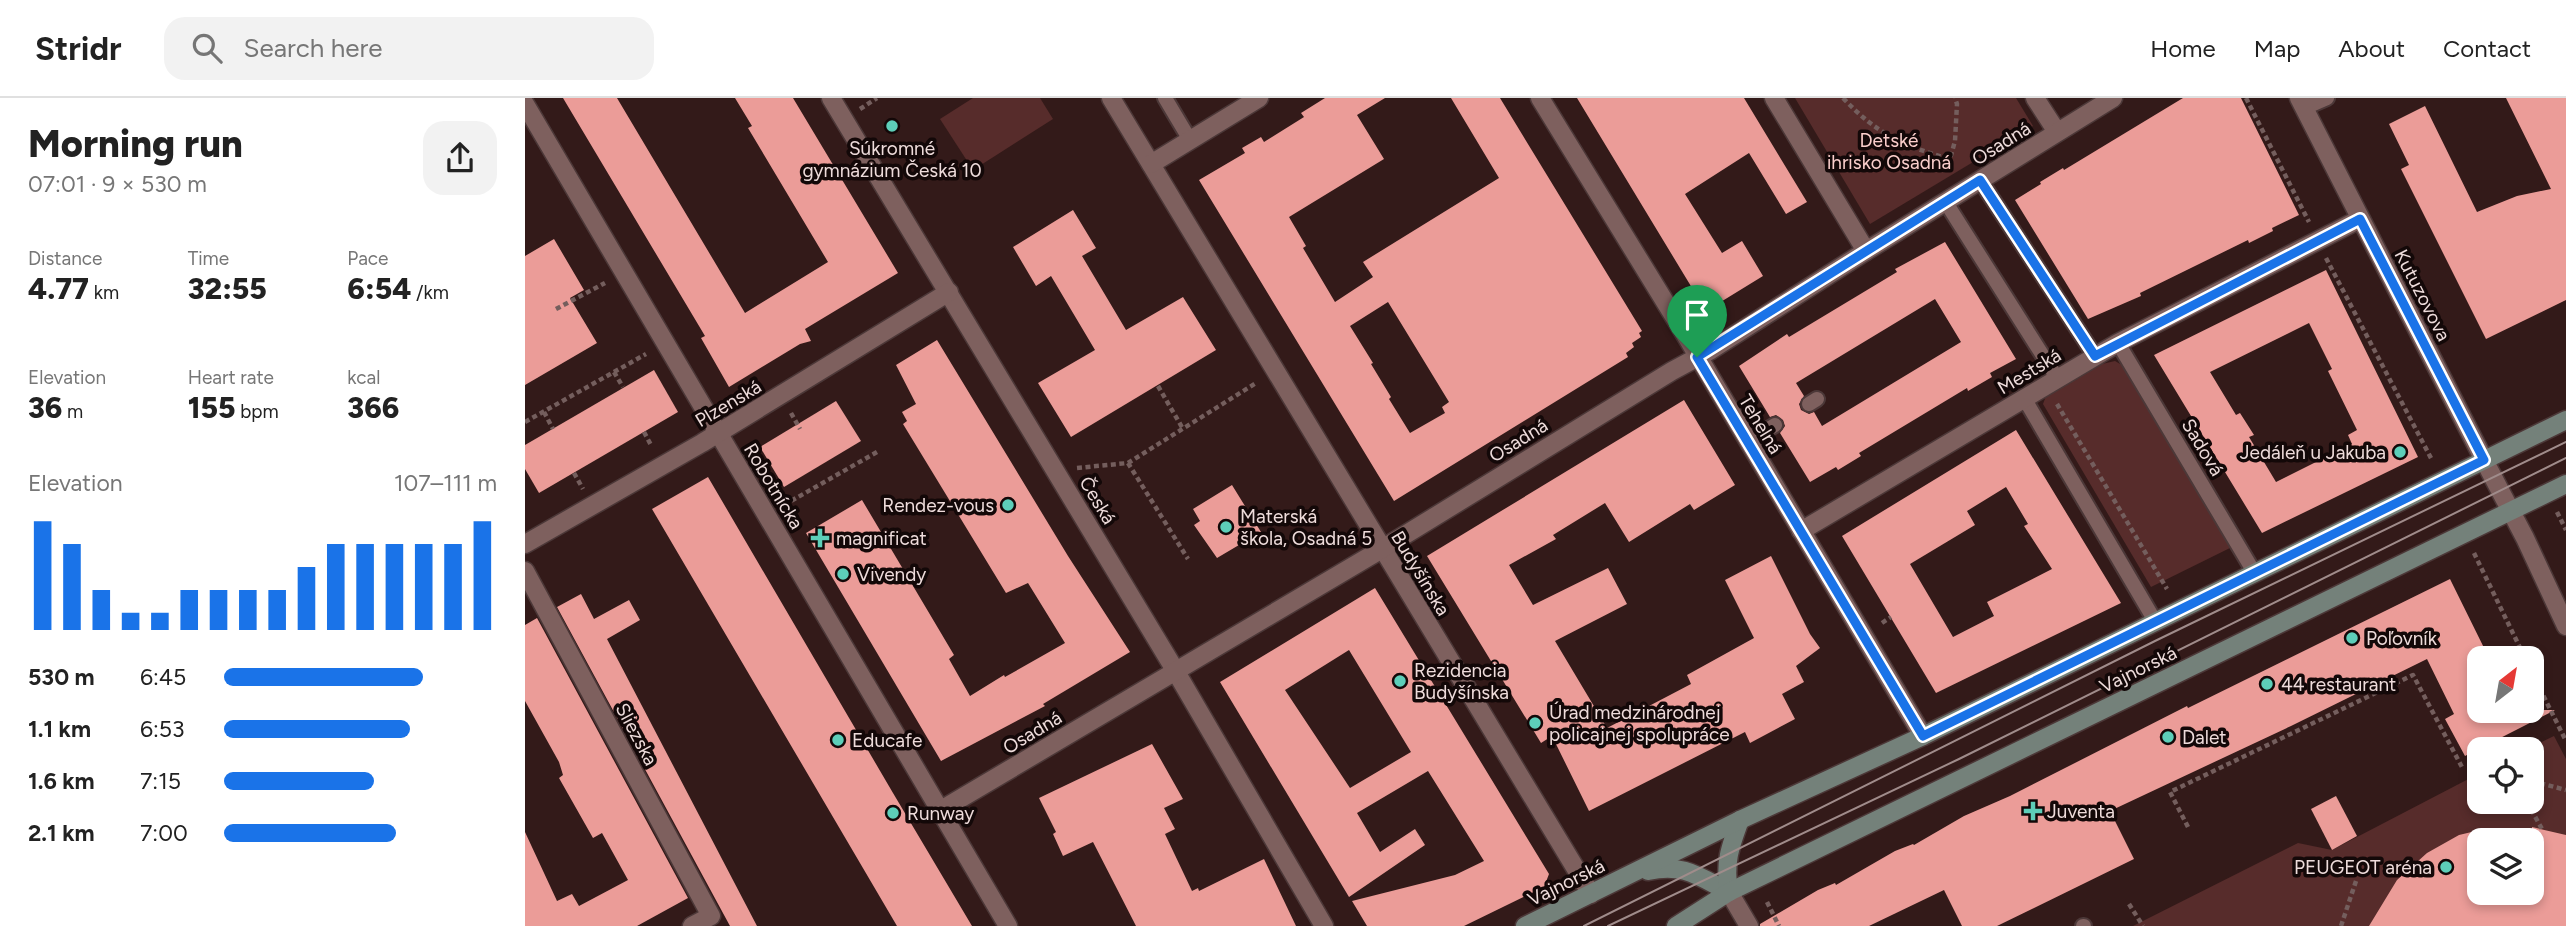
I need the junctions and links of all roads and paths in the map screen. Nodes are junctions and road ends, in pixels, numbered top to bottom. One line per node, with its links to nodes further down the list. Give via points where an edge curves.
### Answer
1 (831, 98): 26 (street, Česká)
2 (877, 98): 16 (path)
3 (1111, 98): 19 (street, Budyšínska)
4 (1165, 98): 18 (lane)
5 (1259, 98): 18 (street)
6 (1540, 98): 31 (street, Tehelná)
7 (1774, 98): 24 (street)
8 (1843, 98): 9 (path, via 1887,136 1950,159 1955,141)
9 (1955, 98)
10 (2035, 98): 17 (street)
11 (2113, 98): 17 (street, Osadná)
12 (2246, 98): 23 (path)
13 (2327, 98): 14 (lane)
14 (2302, 103): 22 (street, Kutuzovova)
15 (525, 104): 28 (street, Robotnícka)
16 (856, 111)
17 (2057, 132): 20 (street, Osadná)
18 (1191, 140): 19 (street)
19 (1151, 164): 65 (street, Budyšínska)
20 (1980, 180): 21 (street, Osadná); 30 (lane)
21 (1945, 201): 24 (street, Osadná); 33 (lane)
22 (2360, 219): 23 (street, Mestská); 53 (street, Kutuzovova)
23 (2318, 240): 29 (street, Mestská); 52 (path)
24 (1865, 251): 31 (street, Osadná)
25 (609, 281): 27 (path)
26 (949, 292): 48 (street, Plzenská); 74 (street, Česká)
27 (556, 309)
28 (665, 340): 32 (path); 48 (street, Robotnícka)
29 (2118, 343): 30 (street, Mestská); 69 (lane, Sadová)
30 (2095, 356): 33 (street, Mestská)
31 (1697, 357): 49 (street, Tehelná); 65 (street, Osadná)
32 (614, 372): 36 (path); 40 (path)
33 (2057, 378): 37 (street, Mestská)
34 (1256, 383): 46 (path)
35 (1158, 386): 46 (path)
36 (623, 387)
37 (2024, 398): 63 (street, Mestská); 71 (lane)
38 (2067, 398): 70 (path, via 2056,404)
39 (789, 410): 45 (path)
40 (544, 412): 42 (path); 44 (path)
41 (2566, 420): 53 (main road, Vajnorská)
42 (525, 422)
43 (1775, 425): 49 (lane)
44 (553, 429)
45 (800, 429)
46 (1183, 429): 54 (path)
47 (644, 432): 50 (path)
48 (718, 433): 64 (street, Plzenská); 81 (street, Robotnícka)
49 (1748, 441): 63 (street, Tehelná)
50 (652, 448)
51 (877, 452): 59 (path)
52 (2432, 460)
53 (2484, 460): 60 (street, Kutuzovova); 69 (main road, Vajnorská)
54 (1128, 463): 55 (path); 67 (path)
55 (1073, 470)
56 (574, 473): 58 (path)
57 (2566, 484): 60 (main road, Vajnorská)
58 (583, 489)
59 (784, 505)
60 (2511, 511): 72 (street, Kutuzovova); 86 (main road, Vajnorská)
61 (2557, 512): 62 (path)
62 (2566, 530)
63 (1801, 531): 76 (street, Tehelná)
64 (525, 544)
65 (1382, 549): 74 (street, Osadná); 87 (street, Budyšínska)
66 (2474, 552): 73 (path)
67 (1188, 559)
68 (525, 571): 90 (street, Sliezska, via 711,916)
69 (2254, 572): 71 (main road, Vajnorská)
70 (2167, 589)
71 (2155, 621): 76 (main road, Vajnorská)
72 (2566, 626)
73 (2519, 646)
74 (1176, 672): 81 (street, Osadná); 92 (street, Česká)
75 (2545, 699): 77 (path)
76 (1923, 736): 82 (main road, Vajnorská)
77 (2566, 741)
78 (2463, 769): 83 (path, via 2413,675 2170,792)
79 (2544, 784): 80 (path)
80 (2566, 790)
81 (941, 810): 91 (street, Robotnícka)
82 (1740, 820): 84 (main road, Vajnorská); 86 (main road, via 1728,854)
83 (2188, 827)
84 (1625, 876): 86 (main road, Vajnorská, via 1668,867 1690,872); 87 (main road, Vajnorská)
85 (2356, 881): 98 (path)
86 (1729, 892): 94 (main road, Vajnorská); 95 (street)
87 (1591, 894): 93 (main road, Vajnorská)
88 (1767, 902): 96 (path)
89 (2129, 904): 97 (path)
90 (692, 926)
91 (1007, 926)
92 (1324, 926)
93 (1525, 926)
94 (1676, 926)
95 (1749, 926)
96 (1779, 926)
97 (2143, 926)
98 (2341, 926)

